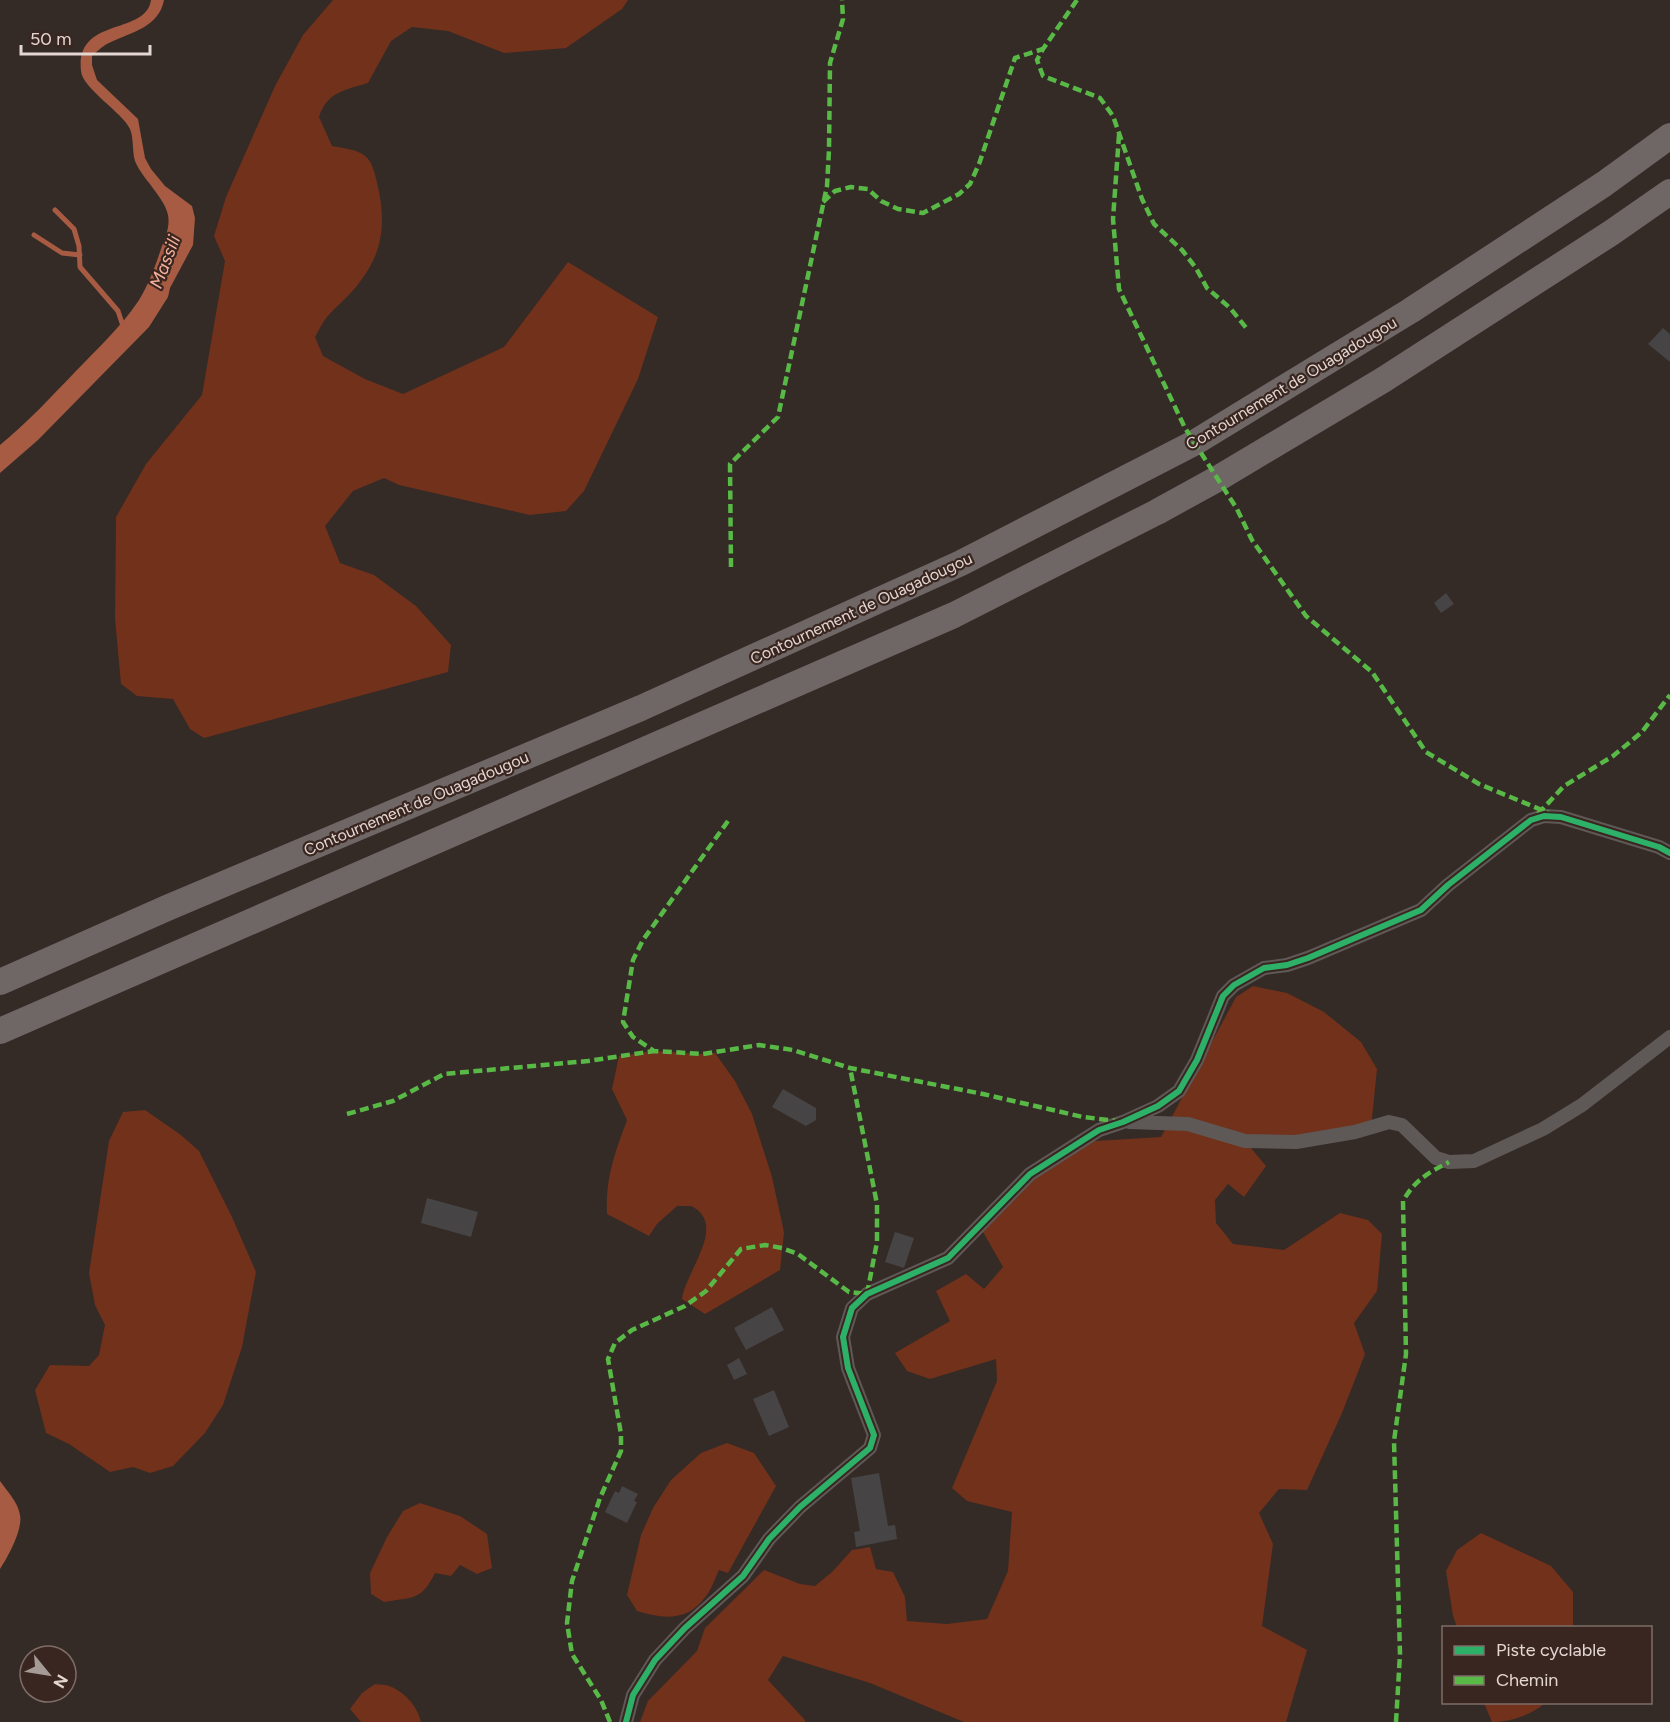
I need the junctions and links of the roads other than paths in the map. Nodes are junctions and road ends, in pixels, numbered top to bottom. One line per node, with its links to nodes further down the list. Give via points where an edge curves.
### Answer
1 (1670, 136): 4 (highway, Contournement de Ouagadougou, via 1410,311 1194,443 961,563 641,708)
2 (1670, 192): 5 (highway, via 1393,373 1217,479 954,615)
3 (1670, 853): 7 (street, via 1561,816 1532,820 1420,910 1287,965 1264,968 1234,985 1223,996 1197,1060 1179,1091)
4 (0, 982)
5 (0, 1031)
6 (1670, 1037): 7 (street, via 1582,1105 1543,1129 1474,1161 1436,1158 1402,1125 1389,1122 1296,1142 1245,1141 1188,1124)
7 (1124, 1122): 8 (street, via 1099,1130 1030,1174 948,1258 867,1294 852,1308 843,1337 848,1368 874,1435 870,1448 800,1507 743,1576 655,1660 633,1695)
8 (626, 1722)

